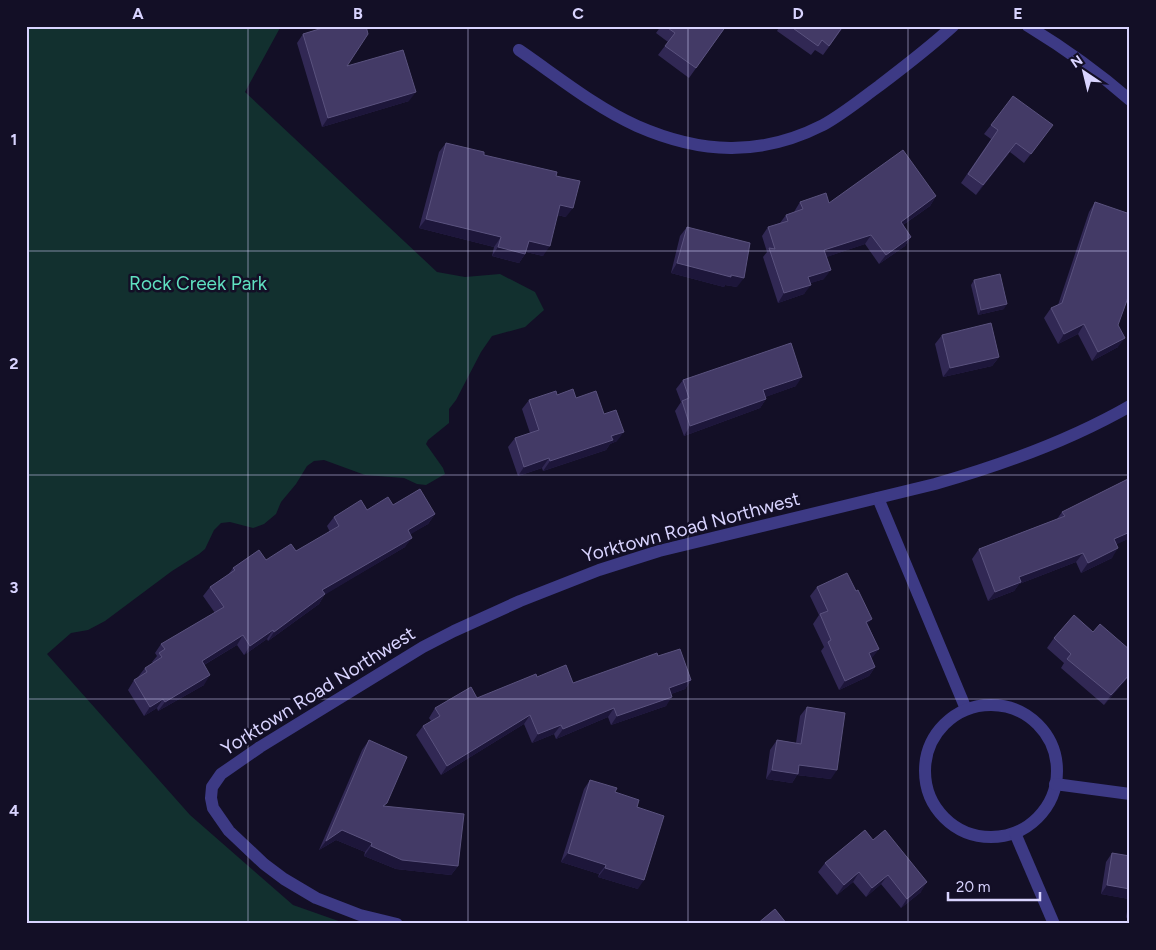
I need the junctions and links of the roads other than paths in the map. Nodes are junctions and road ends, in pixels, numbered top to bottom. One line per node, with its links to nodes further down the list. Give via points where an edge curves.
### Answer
1 (952, 26): 3 (street, via 845,112 824,124 781,141 728,149 674,139 636,125 599,105)
2 (1028, 26): 4 (street, via 1096,71)
3 (519, 50)
4 (1130, 100)
5 (1130, 406): 6 (street, Yorktown Road Northwest, via 1068,436 993,466)
6 (878, 498): 7 (street); 11 (street, Yorktown Road Northwest, via 659,551 585,574 520,601 438,639 221,774 212,787 212,808 246,848 284,879 326,903)
7 (966, 709): 8 (street, via 984,705 1005,706 1033,719 1051,744 1056,763); 10 (street, via 947,722 934,738 926,758 930,798 947,822 972,836 992,839)
8 (1055, 784): 9 (street); 10 (street, via 1042,811)
9 (1130, 794)
10 (1015, 833): 12 (street)
11 (397, 924)
12 (1054, 924)

